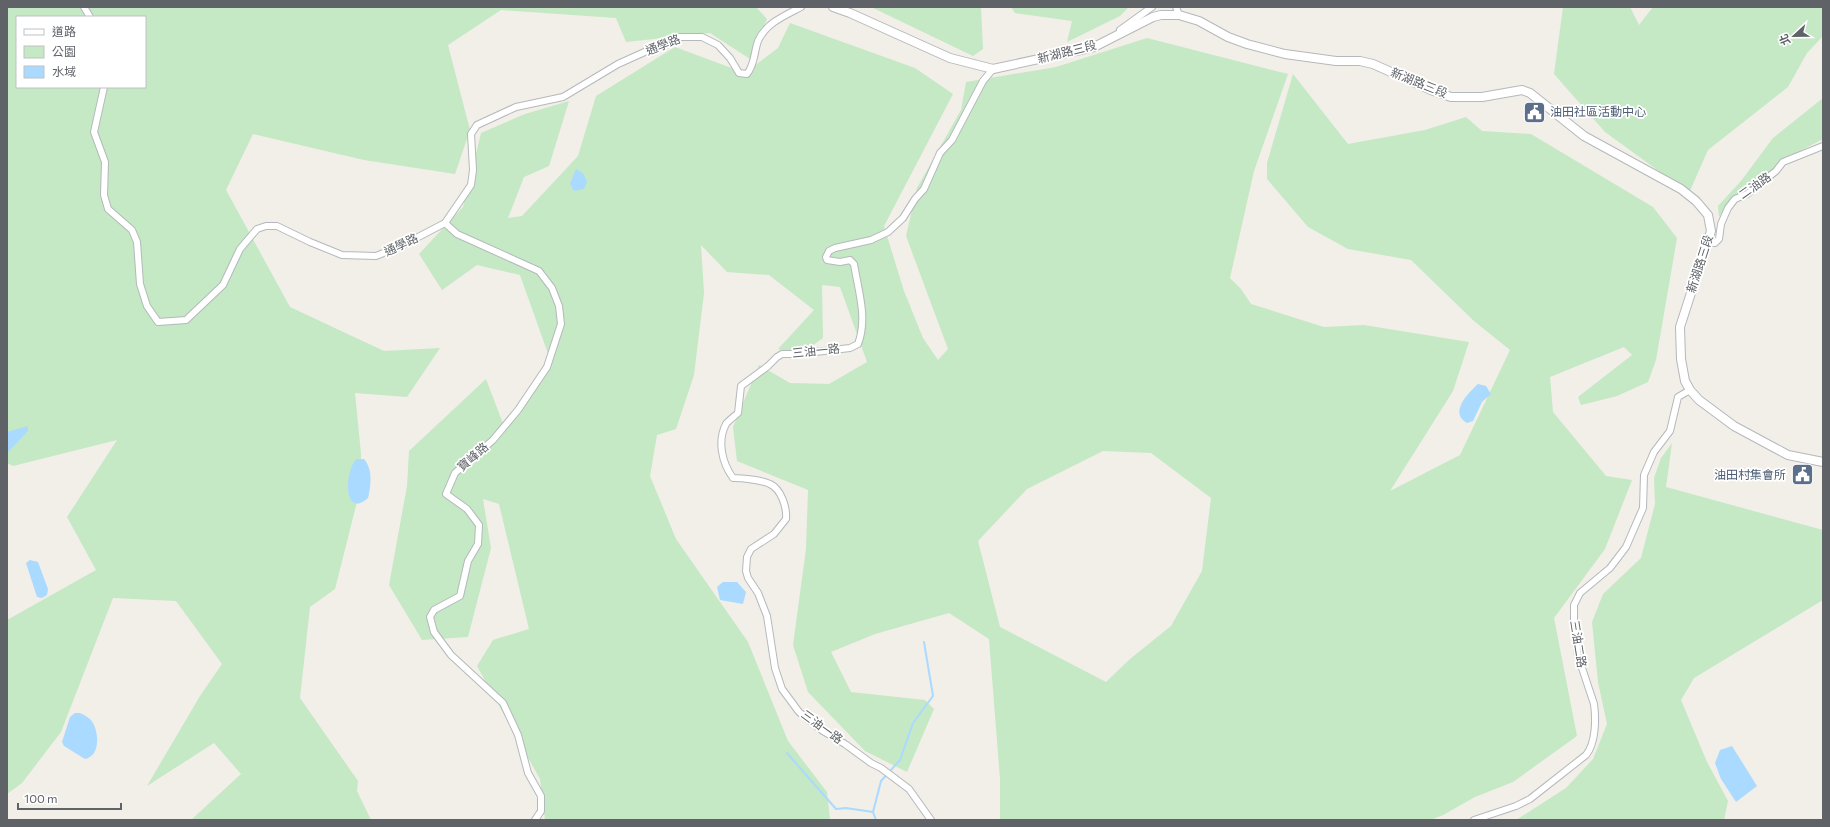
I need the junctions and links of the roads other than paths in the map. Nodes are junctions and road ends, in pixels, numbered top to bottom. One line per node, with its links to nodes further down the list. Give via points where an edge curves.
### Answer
1 (84, 7): 6 (street)
2 (801, 7): 11 (street, 通學路, via 768,26 758,41 747,74 739,73 718,45 702,37 678,38 618,64 563,97 516,107 477,125 472,134 471,185)
3 (833, 7): 8 (street, 新湖路三段, via 950,58)
4 (1152, 7): 7 (street)
5 (1177, 11): 7 (street, 新湖路三段, via 1153,17); 12 (street, 新湖路三段, via 1247,44 1285,54 1373,64 1451,97 1482,97 1522,90 1530,93 1584,136 1623,159 1662,177 1696,201 1708,214 1711,231)
6 (89, 16)
7 (1108, 40): 8 (street, 新湖路三段, via 1094,47)
8 (993, 69): 16 (street, 三油一路, via 977,91 952,140 940,153 924,188 903,218 888,232 872,240 829,251 826,257 827,260 840,262 850,260 854,264 863,311 858,344 850,348 782,354 777,357 741,386 738,413 726,423 720,443 726,468 733,478 770,484 780,494 785,509 786,519 774,534 751,549 747,557 746,571 767,616 775,668 782,689 799,712 908,789)
9 (104, 88): 11 (street, 通學路, via 94,132 105,162 104,195 108,209 132,230 137,242 140,284 147,306 158,322 186,320 222,285 240,249 257,230 266,226 277,226 342,255 376,256)
10 (1823, 146): 12 (street, 二油路, via 1783,162 1776,171 1747,194 1735,199 1721,224 1719,239 1715,243)
11 (445, 223): 15 (street, 寶峰路, via 457,234 539,271 552,288 559,306 561,324 547,366 518,410 493,440 455,473 450,482 446,494 467,509 479,526 478,544 468,561 460,596 434,610 430,617 434,632 451,655 504,703 518,735 528,773 541,796 541,811)
12 (1708, 242): 13 (street, 新湖路三段, via 1680,326 1681,359)
13 (1690, 390): 14 (street, 新湖路三段, via 1699,400 1734,426 1788,455); 17 (street, 三油二路, via 1678,397 1670,431 1654,452 1644,475 1643,508 1626,547 1610,568 1580,593 1574,605 1578,656 1595,712 1590,750 1586,756 1530,799)
14 (1823, 462)
15 (535, 820)
16 (931, 820)
17 (1474, 820)

